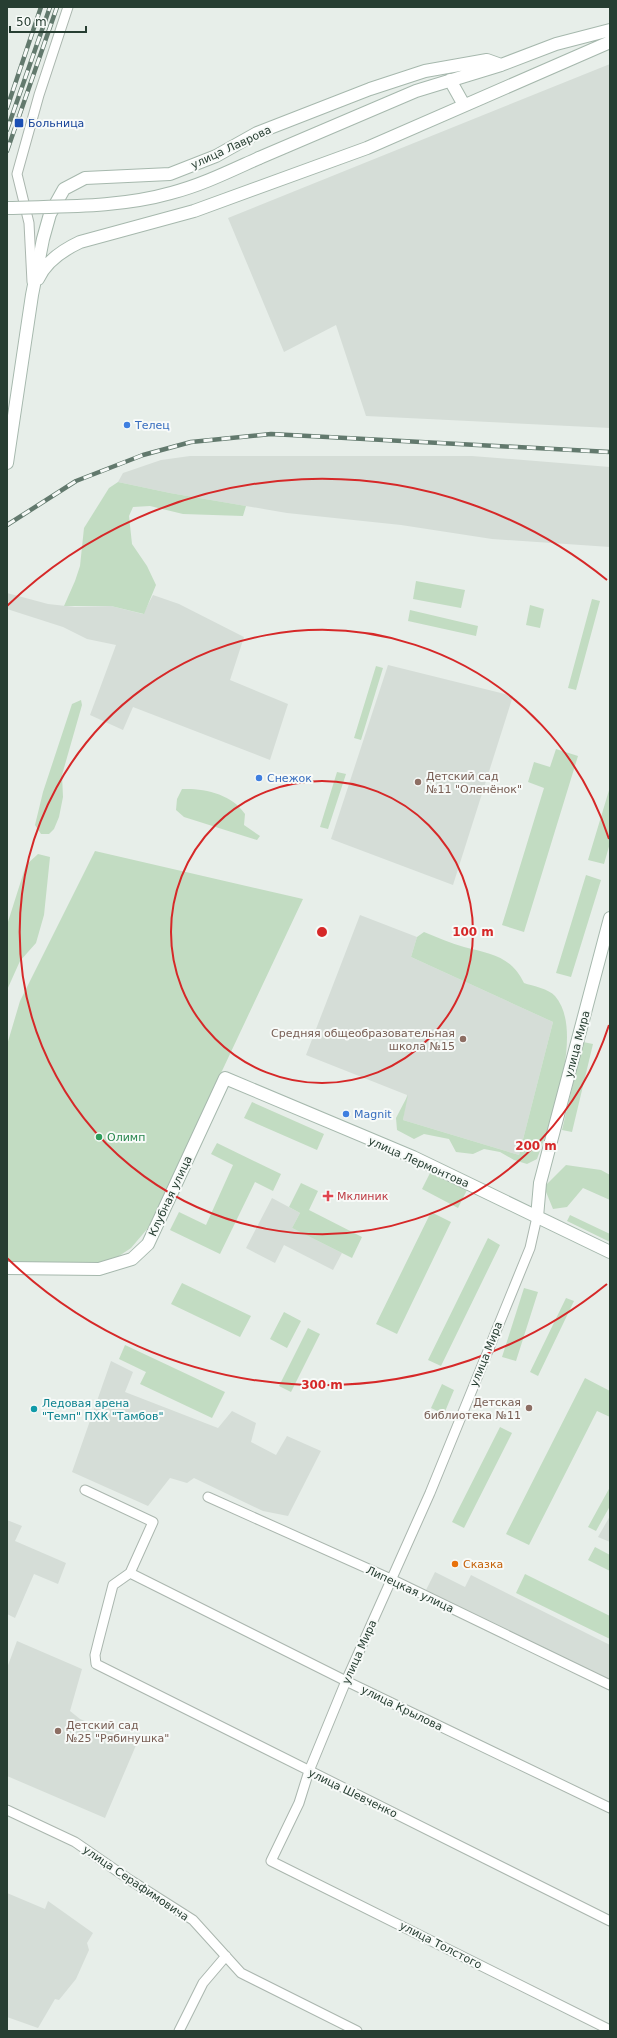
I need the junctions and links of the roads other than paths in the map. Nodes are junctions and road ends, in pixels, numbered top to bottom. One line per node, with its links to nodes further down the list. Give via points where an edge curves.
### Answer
1 (68, 7): 8 (street, via 39,95 17,174 29,223)
2 (610, 30): 4 (main road, улица Лаврова, via 556,44)
3 (610, 42): 6 (main road)
4 (501, 65): 5 (main road, улица Лаврова); 8 (main road, улица Лаврова, via 487,60 462,64 425,71 370,89 258,133 216,156 170,174 85,178 64,189 50,214)
5 (450, 80): 6 (main road); 7 (main road, улица Лаврова, bridge, via 357,115 203,183 171,194 112,204)
6 (464, 105): 8 (main road, via 367,148 194,211 80,242 55,257 42,271)
7 (7, 208)
8 (32, 295): 9 (main road)
9 (7, 463)
10 (610, 918): 12 (main road, улица Мира, via 540,1183)
11 (225, 1078): 12 (main road, улица Лермонтова, via 413,1156); 14 (main road, Клубная улица, via 148,1244 132,1259 99,1269)
12 (537, 1217): 13 (main road, улица Лермонтова); 18 (street, улица Мира, via 530,1248 430,1493)
13 (610, 1252)
14 (7, 1268)
15 (86, 1490): 17 (street, via 153,1522)
16 (208, 1497): 18 (street, Липецкая улица)
17 (130, 1573): 19 (street, улица Крылова); 21 (street, улица Шевченко, via 113,1585 99,1639 96,1664)
18 (391, 1579): 19 (street, улица Мира); 20 (street, Липецкая улица)
19 (346, 1681): 21 (street, улица Мира); 22 (street, улица Крылова)
20 (610, 1685)
21 (309, 1771): 24 (street, улица Мира, via 299,1803); 25 (street, улица Шевченко)
22 (610, 1808)
23 (7, 1810): 26 (street, улица Серафимовича, via 75,1842 193,1920)
24 (271, 1861): 27 (street, улица Толстого)
25 (610, 1921)
26 (226, 1956): 28 (street, via 203,1983); 29 (street, улица Серафимовича, via 241,1973)
27 (610, 2030)
28 (179, 2031)
29 (357, 2031)

